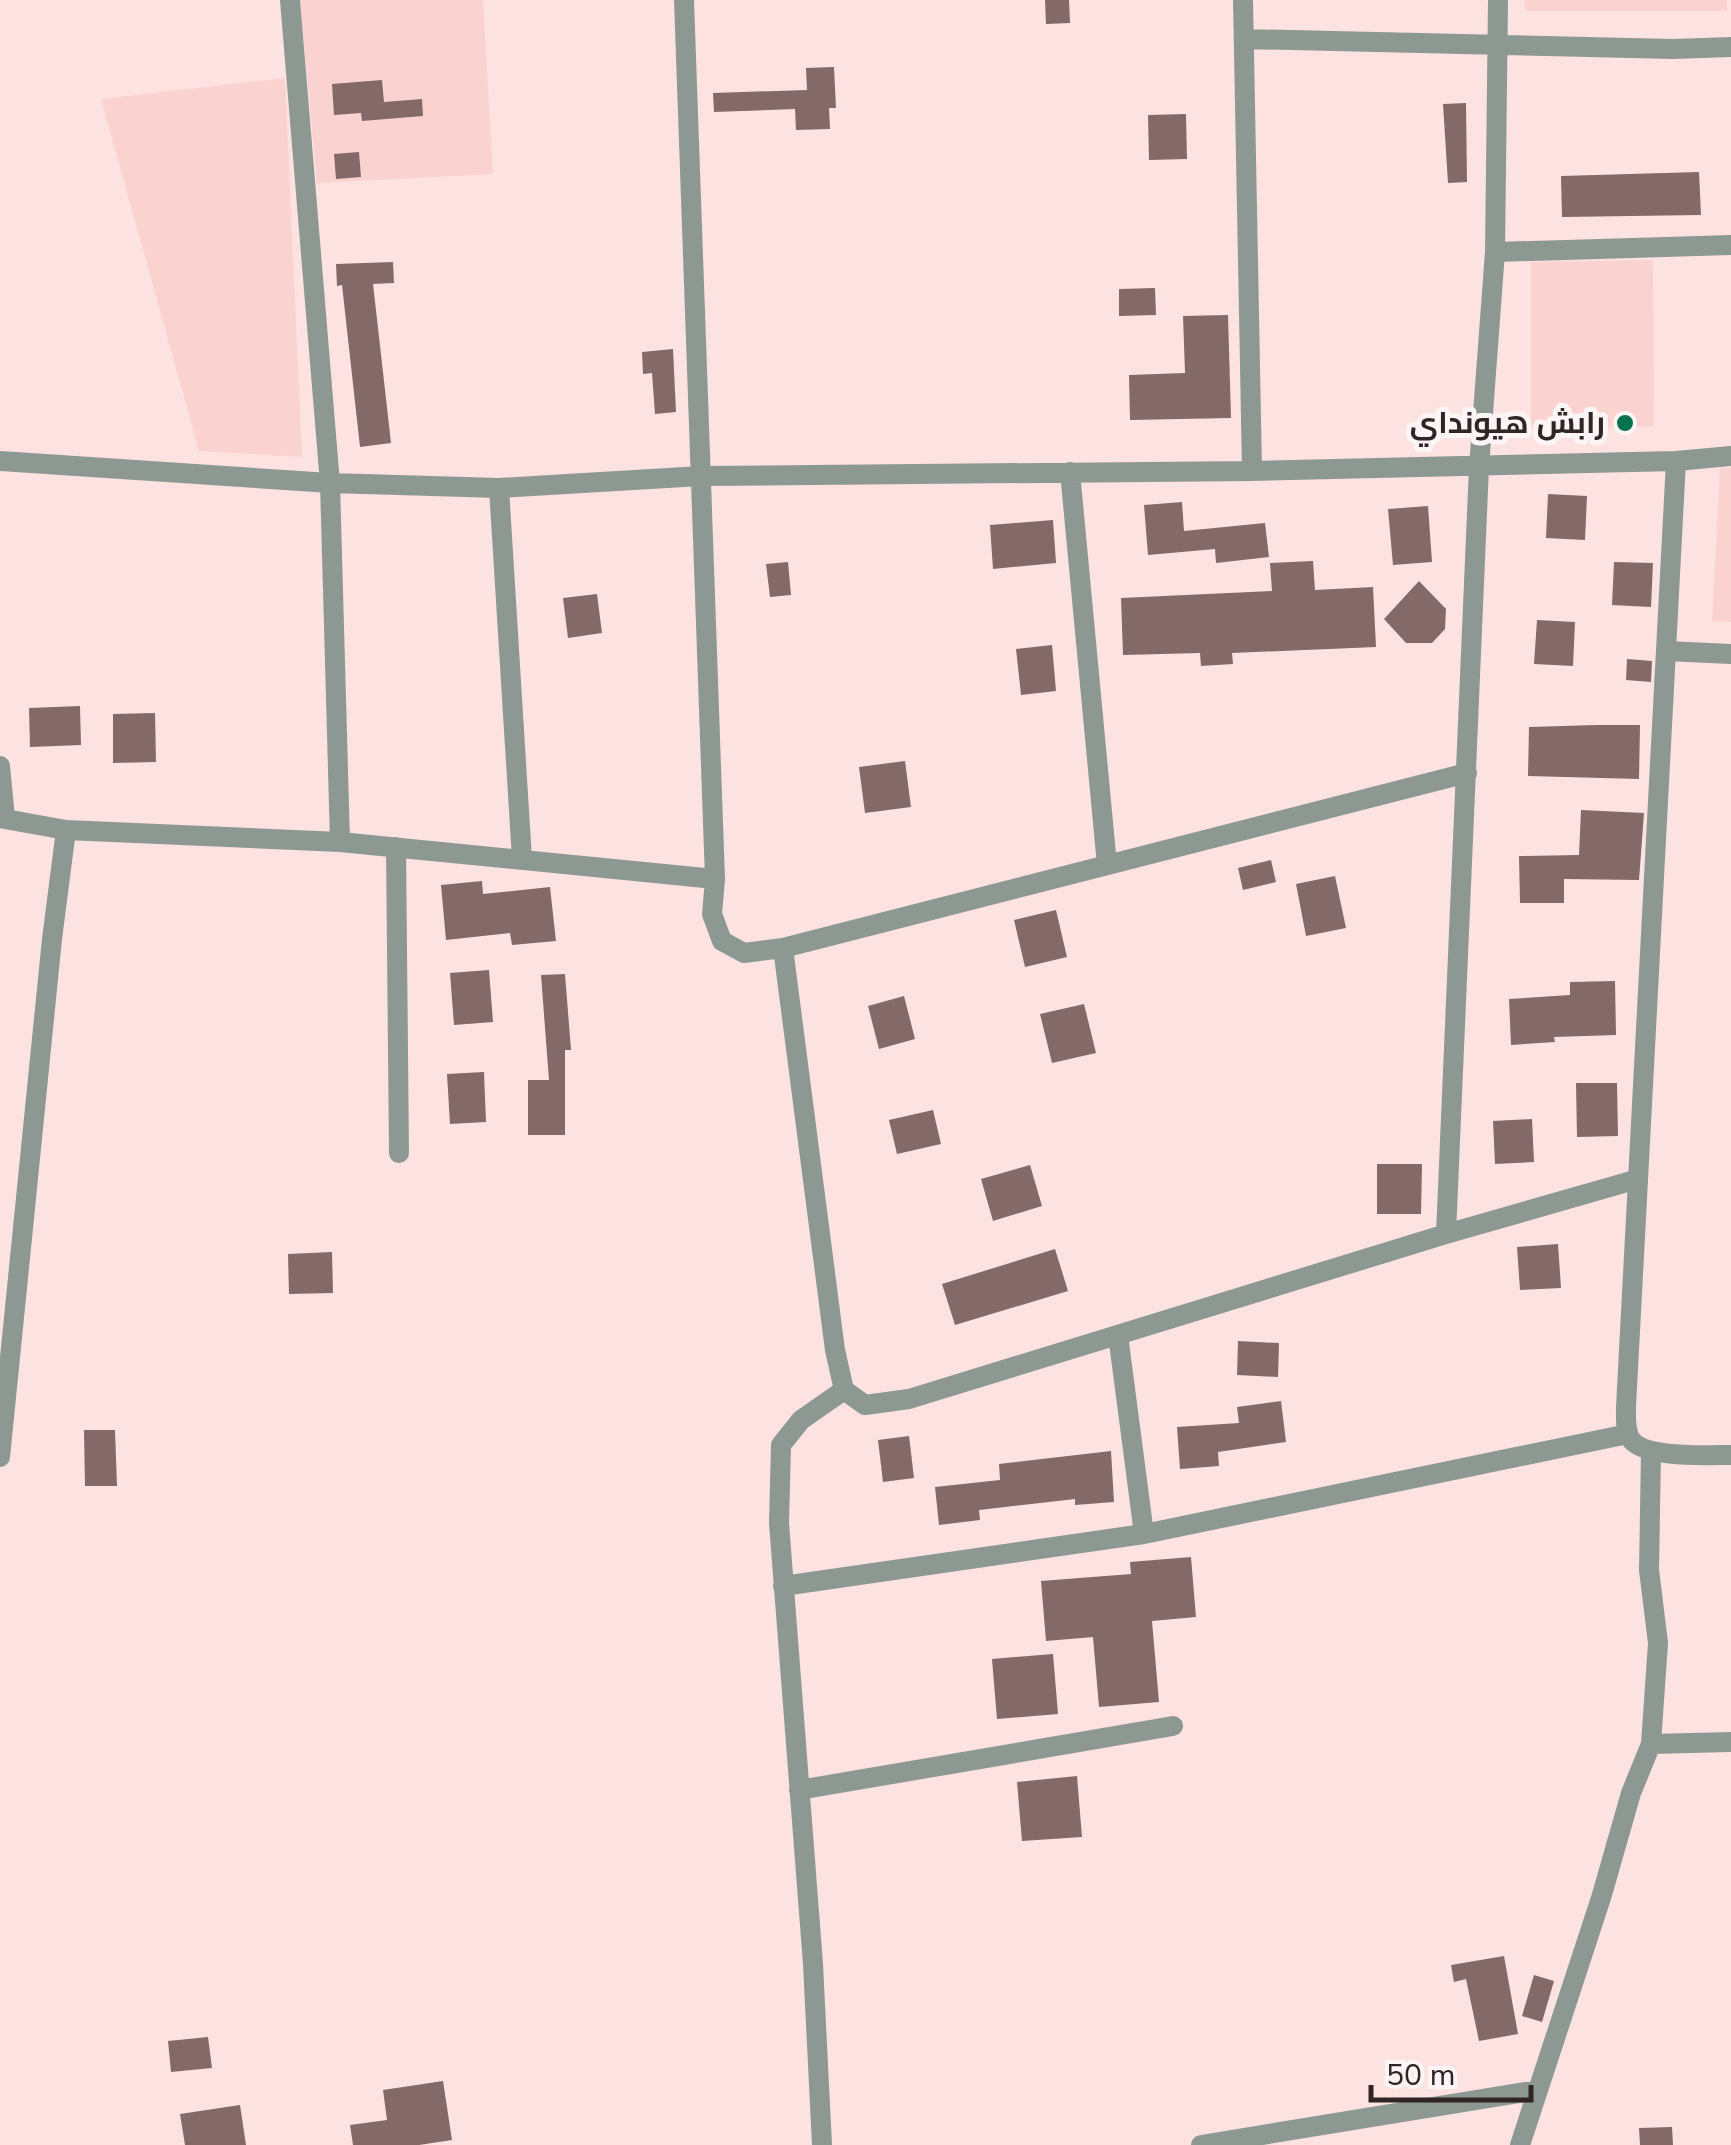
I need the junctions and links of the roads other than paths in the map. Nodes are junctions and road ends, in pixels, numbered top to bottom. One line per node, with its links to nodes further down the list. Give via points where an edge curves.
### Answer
1 (290, 0): 17 (street)
2 (684, 0): 16 (street)
3 (1243, 0): 5 (street)
4 (1498, 0): 6 (street)
5 (1244, 38): 6 (street); 14 (street)
6 (1500, 44): 7 (street); 9 (street)
7 (1731, 47)
8 (1731, 245): 9 (street)
9 (1496, 252): 13 (street)
10 (1731, 456): 12 (street)
11 (0, 461): 17 (street)
12 (1676, 461): 13 (street); 19 (street)
13 (1479, 466): 14 (street); 22 (street)
14 (1252, 470): 15 (street)
15 (1070, 472): 16 (street); 28 (street)
16 (701, 476): 18 (street); 29 (street)
17 (330, 482): 18 (street); 25 (street)
18 (499, 488): 27 (street)
19 (1666, 651): 20 (street); 32 (street)
20 (1731, 654)
21 (0, 766): 23 (street)
22 (1467, 772): 28 (street); 33 (street)
23 (2, 818): 24 (street)
24 (66, 830): 25 (street); 39 (street)
25 (340, 842): 26 (street)
26 (396, 847): 27 (street); 31 (street)
27 (522, 858): 29 (street)
28 (1107, 865): 30 (street)
29 (715, 879): 30 (street, via 712,914 722,941 744,952)
30 (783, 948): 35 (street)
31 (399, 1153)
32 (1638, 1179): 33 (street); 36 (street)
33 (1446, 1234): 34 (street)
34 (1118, 1335): 35 (street, via 909,1400 865,1406); 40 (street)
35 (844, 1390): 41 (street, via 801,1420 781,1444)
36 (1628, 1434): 37 (street); 40 (street)
37 (1651, 1452): 38 (street); 44 (street, via 1649,1570 1658,1644)
38 (1731, 1455)
39 (0, 1457)
40 (1144, 1534): 41 (street)
41 (783, 1586): 45 (street)
42 (1173, 1726): 45 (street)
43 (1731, 1742): 44 (street)
44 (1651, 1744): 46 (street)
45 (799, 1790): 47 (street)
46 (1538, 2090): 48 (street); 49 (street)
47 (822, 2145)
48 (1201, 2145)
49 (1520, 2145)

